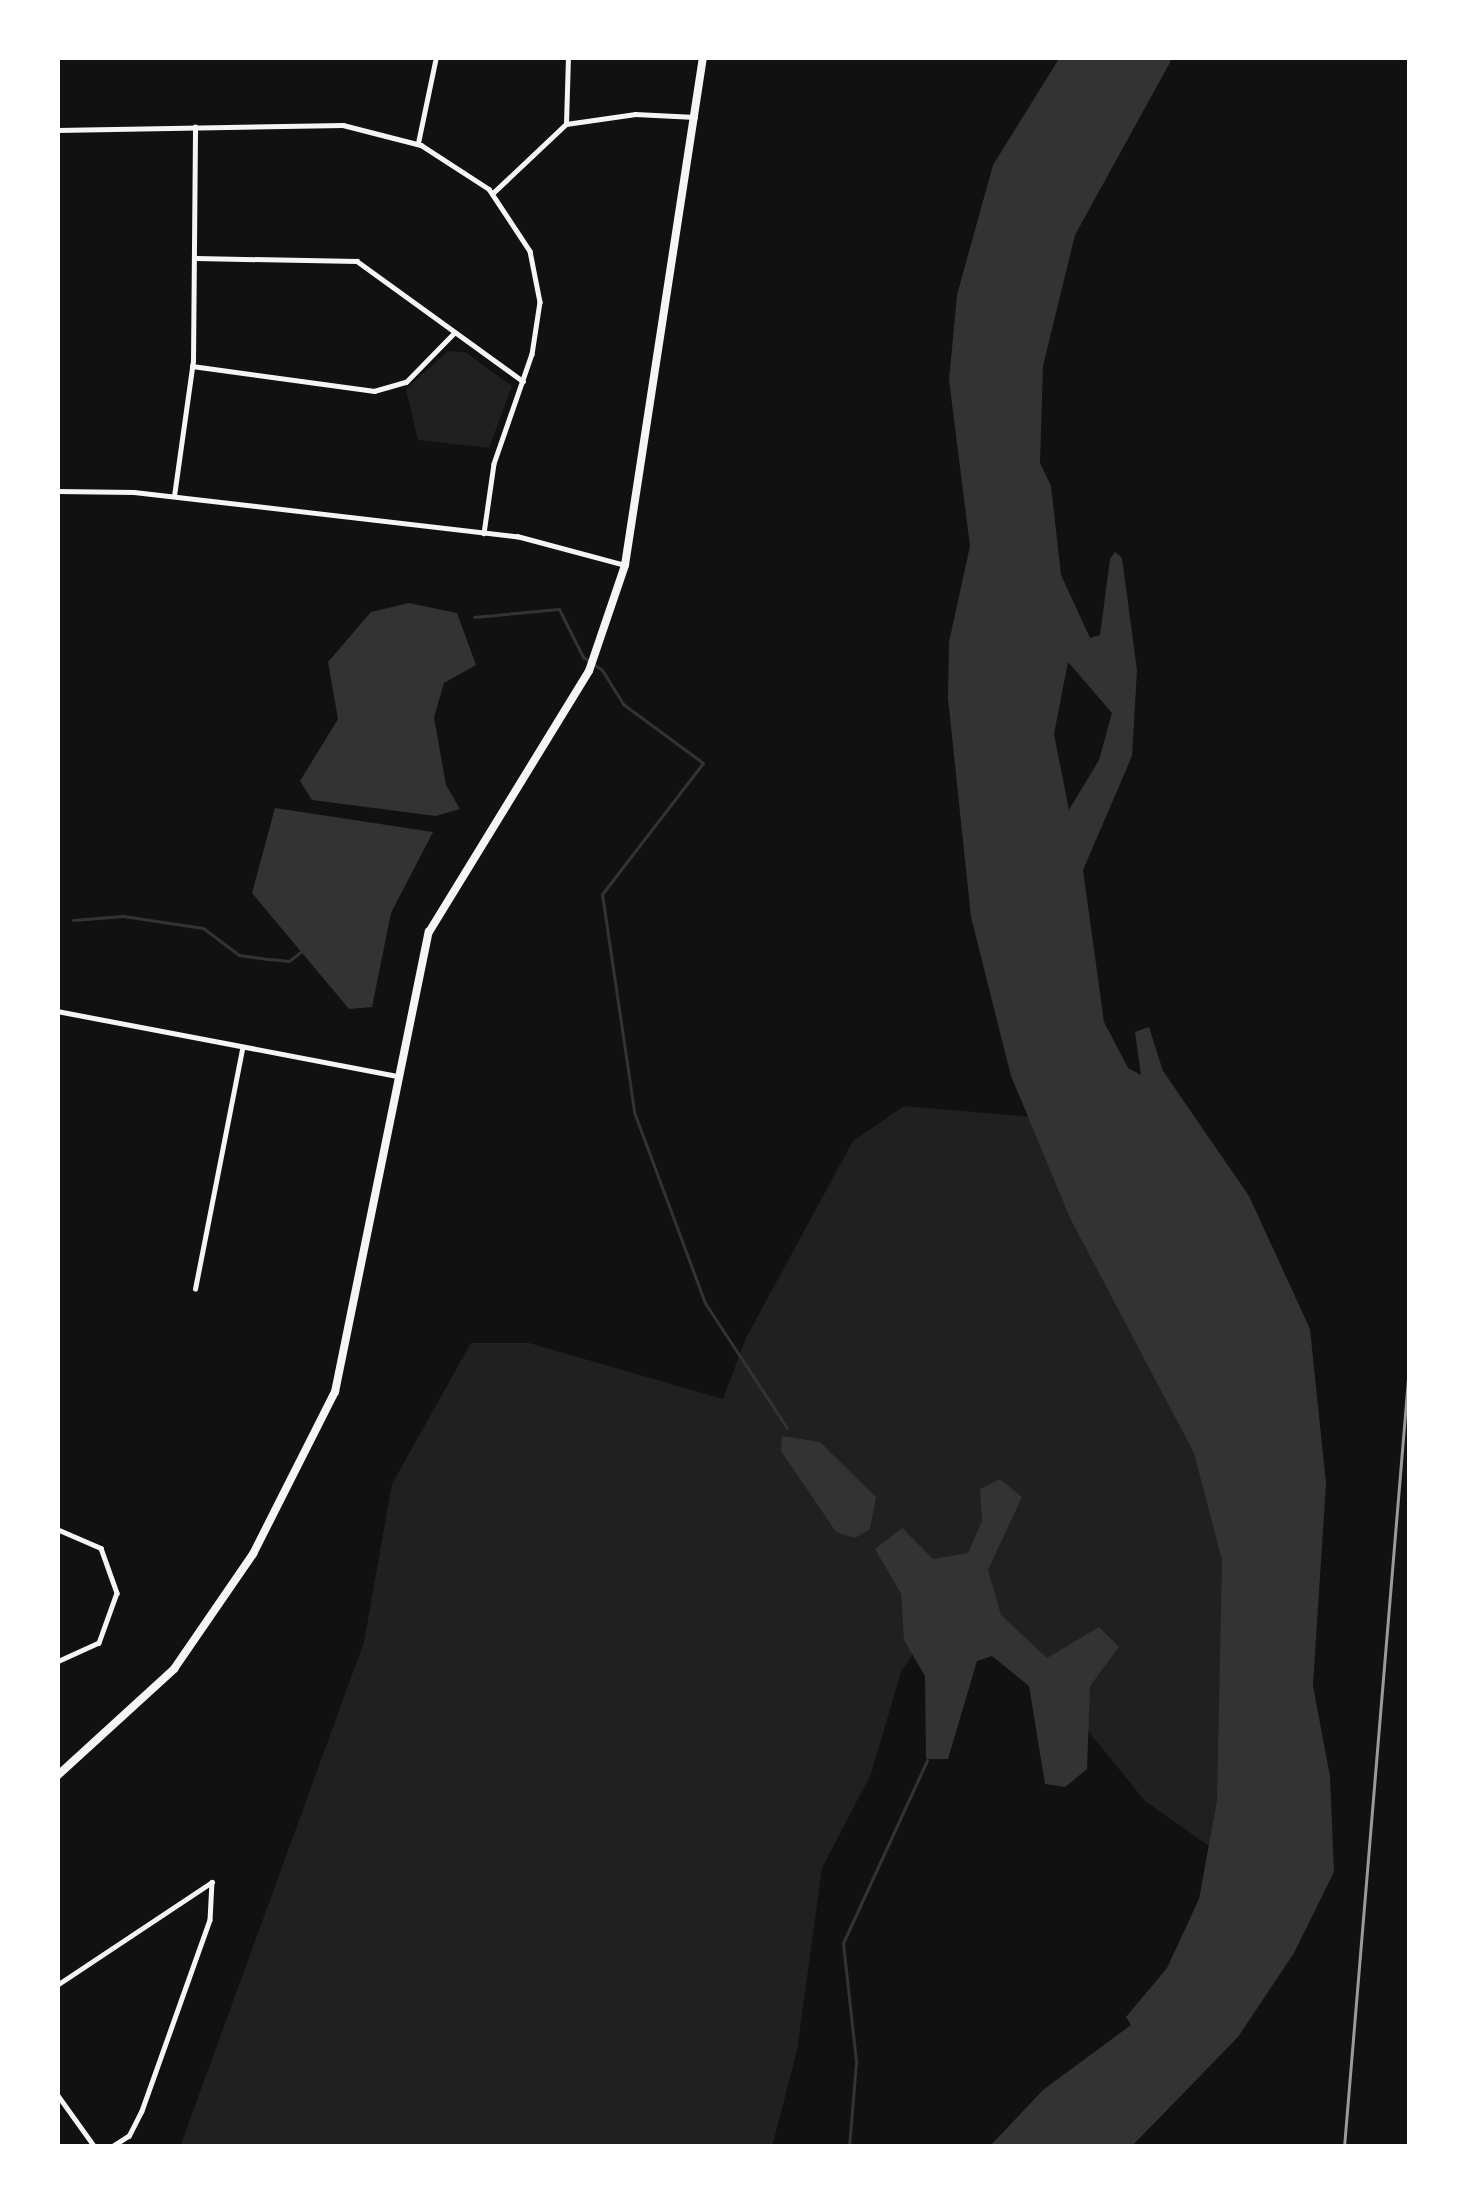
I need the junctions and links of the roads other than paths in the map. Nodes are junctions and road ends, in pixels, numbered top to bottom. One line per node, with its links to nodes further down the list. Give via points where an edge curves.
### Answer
1 (436, 57): 8 (street)
2 (568, 57): 5 (street)
3 (703, 57): 4 (main road)
4 (695, 117): 5 (street, via 635,114); 17 (main road)
5 (566, 124): 9 (street)
6 (195, 127): 7 (street); 8 (street, via 344,125); 10 (street)
7 (57, 130)
8 (418, 143): 9 (street)
9 (492, 194): 13 (street, via 538,275 539,324)
10 (194, 258): 11 (street, via 345,258 386,276); 12 (street)
11 (454, 333): 12 (street, via 406,382 374,391); 13 (street)
12 (192, 366): 15 (street)
13 (523, 381): 16 (street, via 494,464)
14 (57, 491): 15 (street)
15 (174, 496): 16 (street)
16 (484, 533): 17 (street)
17 (625, 565): 20 (main road, via 589,671 437,913)
18 (57, 1011): 19 (street)
19 (242, 1050): 20 (street); 21 (street)
20 (398, 1076): 24 (main road, via 353,1321 335,1392 310,1446 232,1588 174,1670)
21 (195, 1288)
22 (57, 1529): 23 (street, via 100,1548 117,1593 99,1643)
23 (57, 1662)
24 (57, 1776)
25 (57, 1985): 28 (street, via 212,1882 210,1920 142,2111 129,2136)
26 (57, 2093): 27 (street)
27 (95, 2147)
28 (112, 2147)

